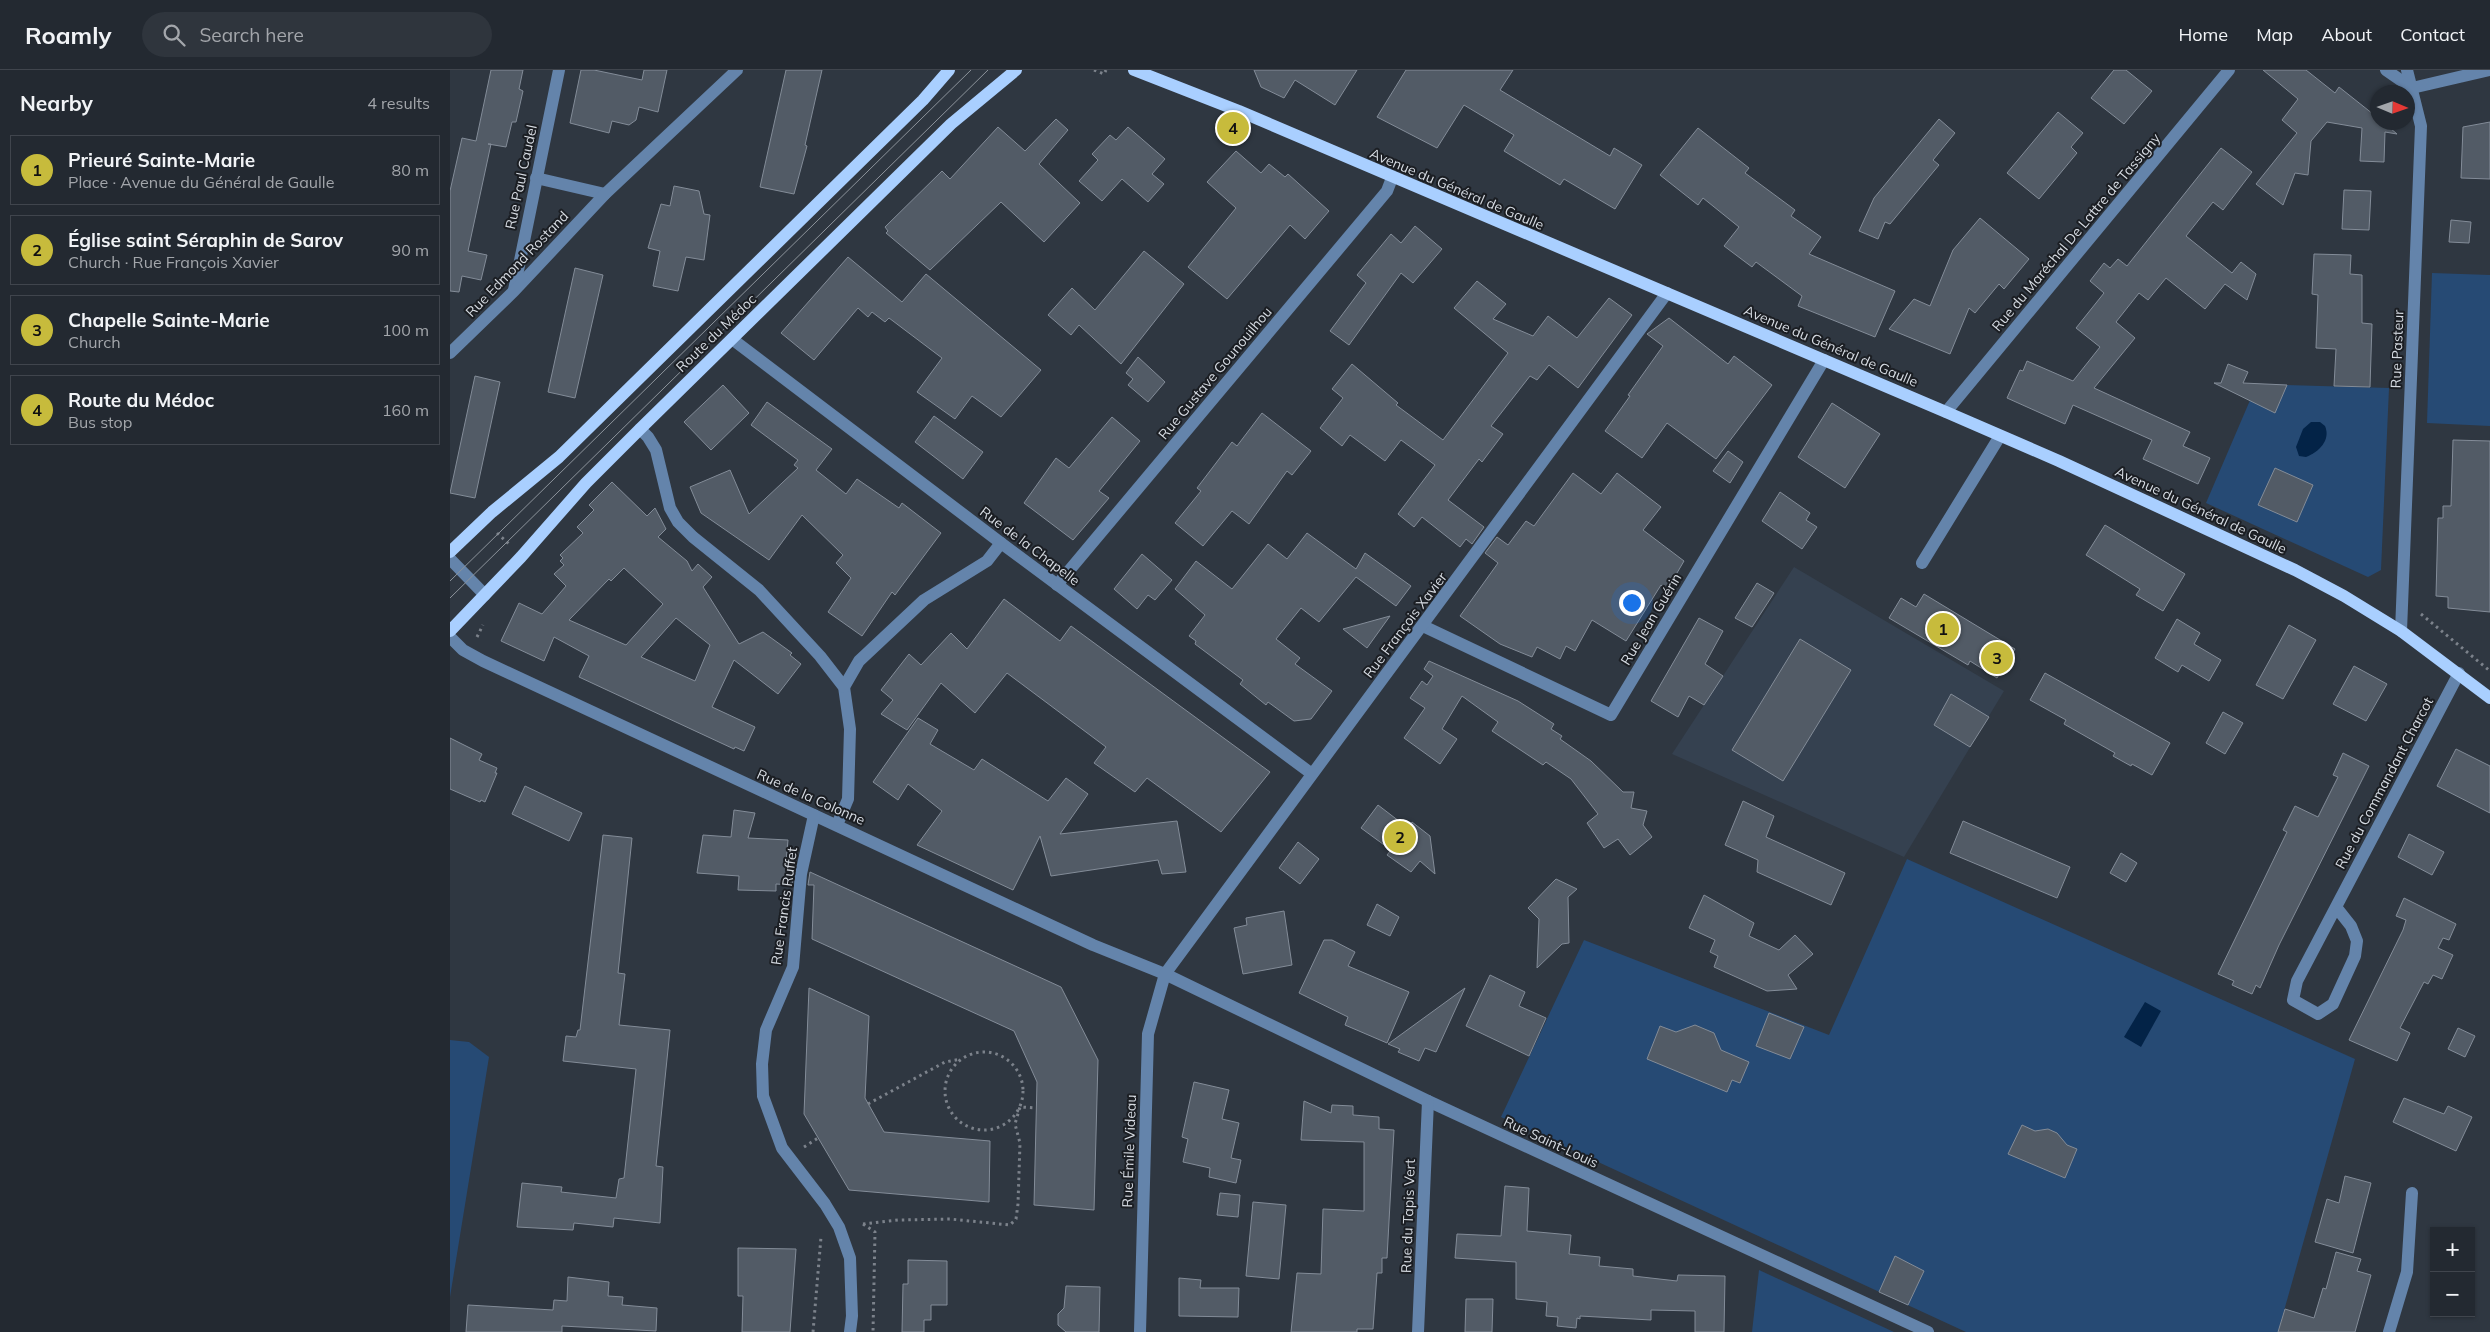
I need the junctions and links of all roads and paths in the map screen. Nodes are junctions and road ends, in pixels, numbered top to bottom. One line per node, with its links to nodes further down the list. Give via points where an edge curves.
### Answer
1 (559, 70): 16 (street, Rue Paul Caudel)
2 (737, 70): 18 (street, Rue Edmond Rostand)
3 (948, 70): 28 (main road, Route du Médoc, via 923,100 559,457 492,512)
4 (1016, 70): 21 (main road, Route du Médoc, via 952,124)
5 (1094, 70): 6 (path, via 1104,74)
6 (1106, 70)
7 (1134, 70): 17 (main road, Avenue du Général de Gaulle, via 1239,111)
8 (2229, 70): 24 (street, Rue du Maréchal De Lattre de Tassigny)
9 (2386, 70): 12 (street)
10 (2407, 70): 13 (street, Rue Pasteur)
11 (2489, 70): 14 (street)
12 (2408, 85)
13 (2411, 85)
14 (2415, 87)
15 (2415, 101): 33 (street, Rue Pasteur, via 2421,126)
16 (536, 178): 18 (street); 19 (street, Rue Paul Caudel)
17 (1392, 178): 20 (main road, Avenue du Général de Gaulle); 31 (street, Rue Gustave Gounouilhou, via 1387,191)
18 (605, 194): 19 (street, Rue Edmond Rostand)
19 (514, 291): 22 (street, Rue Edmond Rostand)
20 (1667, 293): 23 (main road, Avenue du Général de Gaulle); 34 (street, Rue François Xavier)
21 (732, 339): 25 (main road, Route du Médoc); 27 (street, Rue de la Chapelle)
22 (450, 354)
23 (1824, 360): 24 (main road, Avenue du Général de Gaulle); 34 (street, Rue Jean Guérin, via 1611,715)
24 (1946, 412): 26 (main road, Avenue du Général de Gaulle)
25 (640, 429): 32 (main road, Route du Médoc, via 586,483 522,558); 40 (street, via 656,450 670,508 678,522 759,590)
26 (2000, 436): 30 (street); 36 (main road, Avenue du Général de Gaulle, via 2295,570)
27 (1000, 544): 31 (street, Rue de la Chapelle); 40 (street, via 987,562 924,600 859,661)
28 (450, 552)
29 (450, 559): 32 (street)
30 (1922, 562)
31 (1057, 585): 42 (street, Rue de la Chapelle)
32 (485, 595): 35 (main road, Route du Médoc)
33 (2402, 598): 36 (street, Rue Pasteur); 38 (path)
34 (1423, 626): 42 (street, Rue François Xavier)
35 (450, 630)
36 (2400, 630): 39 (main road, Avenue du Général de Gaulle)
37 (450, 637): 43 (street, Rue de la Colonne, via 463,650 483,661)
38 (2490, 671)
39 (2459, 673): 41 (main road, Avenue du Général de Gaulle); 45 (street, Rue du Commandant Charcot)
40 (844, 687): 44 (street, via 850,729 848,800)
41 (2490, 698)
42 (1312, 774): 46 (street, Rue François Xavier)
43 (814, 815): 44 (street, Rue de la Colonne); 54 (street, Rue Francis Ruffet, via 801,874 792,967 766,1030 763,1096 782,1148 839,1227 850,1258)
44 (837, 825): 46 (street, Rue de la Colonne, via 1093,945)
45 (2336, 908): 45 (street, Rue du Commandant Charcot, via 2297,981 2293,1000 2318,1014 2333,1004 2355,956 2357,941 2351,926)
46 (1165, 974): 48 (street, Rue Saint-Louis); 55 (street, Rue Émile Videau, via 1148,1034)
47 (961, 1059): 49 (path, via 945,1062); 50 (path, via 985,1052 997,1054 1008,1061 1022,1082); 50 (path, via 946,1078 944,1092 950,1111 964,1125 976,1130 1002,1126)
48 (1428, 1101): 56 (street, Rue du Tapis Vert); 57 (street, Rue Saint-Louis)
49 (868, 1104)
50 (1020, 1107): 51 (path); 53 (path, via 1015,1124 1020,1143 1018,1204 1016,1219 1010,1225 950,1219)
51 (1037, 1108)
52 (2412, 1193): 58 (street, via 2408,1272)
53 (863, 1224)
54 (850, 1332)
55 (1140, 1332)
56 (1418, 1332)
57 (1928, 1332)
58 (2390, 1332)

